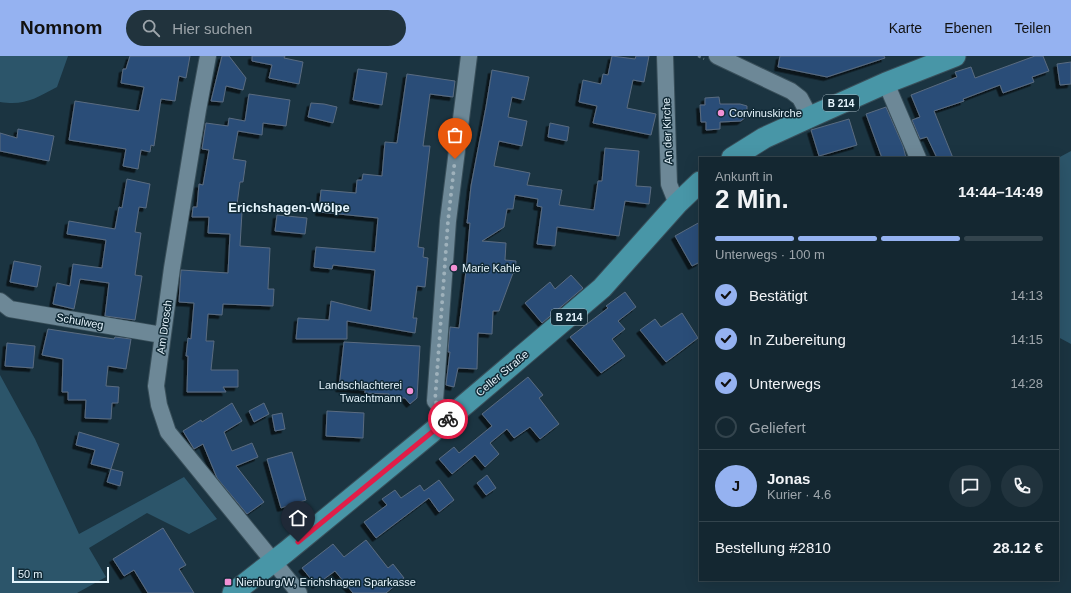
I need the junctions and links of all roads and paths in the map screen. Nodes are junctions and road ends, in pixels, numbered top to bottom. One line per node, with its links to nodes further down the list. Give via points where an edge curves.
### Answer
1 (208, 56): 13 (street, Am Drosch)
2 (469, 56): 14 (street, via 448,221 435,401)
3 (665, 56): 11 (street, An der Kirche, via 669,184)
4 (717, 56): 7 (street, via 791,91 800,98)
5 (955, 56): 6 (main road, B 214)
6 (886, 83): 7 (main road, B 214); 9 (street)
7 (810, 117): 8 (main road, B 214, via 764,138)
8 (734, 157)
9 (918, 157)
10 (699, 183): 11 (main road, Celler Straße / B 214)
11 (677, 204): 14 (main road, Celler Straße / B 214, via 602,288)
12 (0, 301): 13 (street, Schulweg, via 10,309)
13 (162, 335): 15 (street, Am Drosch, via 156,386 159,406 168,432)
14 (449, 418): 15 (main road, Celler Straße / B 214)
15 (274, 561): 16 (main road, Celler Straße / B 214); 17 (street, Am Drosch)
16 (233, 593)
17 (299, 593)

